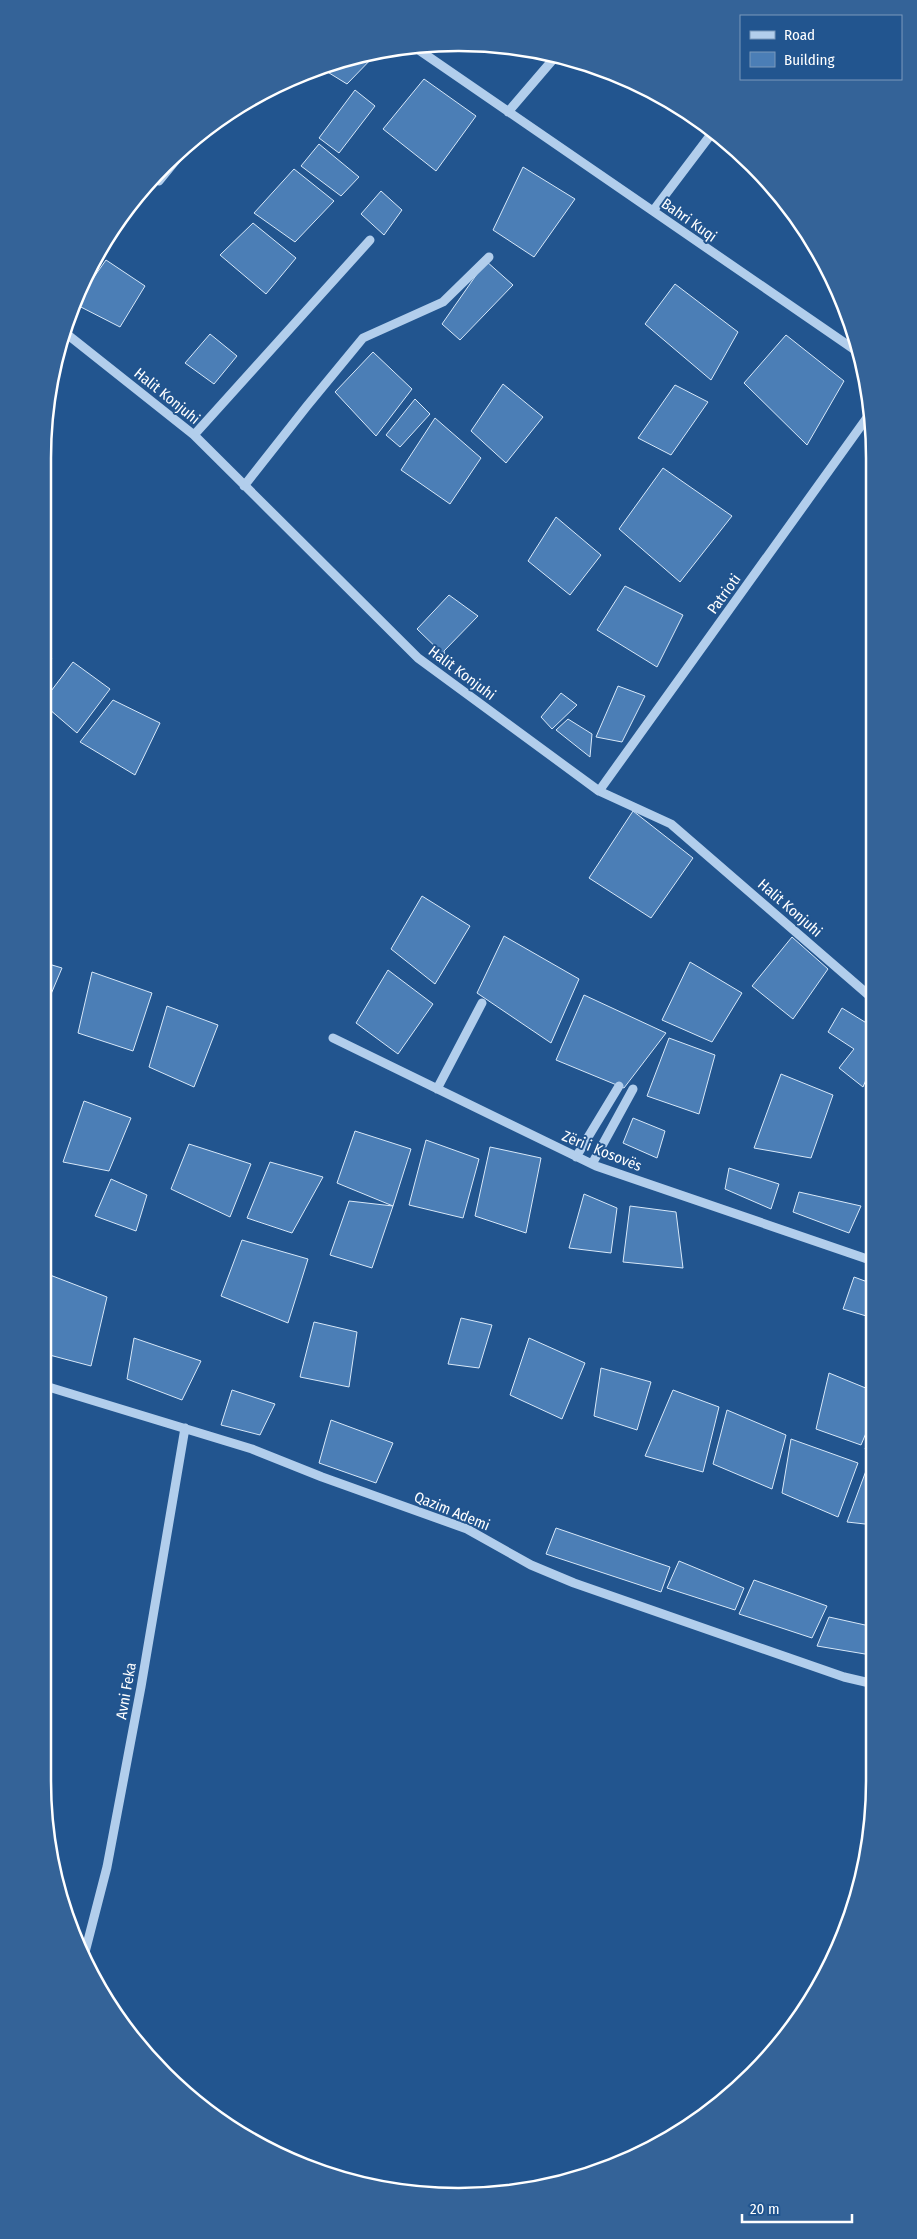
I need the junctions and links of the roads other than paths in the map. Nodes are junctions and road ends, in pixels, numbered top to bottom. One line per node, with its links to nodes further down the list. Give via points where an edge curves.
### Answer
1 (423, 53): 3 (street, Bahri Kuqi)
2 (551, 62): 3 (street)
3 (508, 112): 5 (street, Bahri Kuqi)
4 (708, 137): 5 (street)
5 (652, 211): 9 (street, Bahri Kuqi)
6 (370, 240): 11 (street)
7 (489, 257): 12 (street, via 443,302 364,338)
8 (70, 336): 11 (street, Halit Konjuhi)
9 (850, 347)
10 (864, 422): 13 (street, Patrioti)
11 (194, 435): 12 (street, Halit Konjuhi)
12 (244, 486): 13 (street, Halit Konjuhi, via 418,658)
13 (599, 791): 14 (street, Halit Konjuhi, via 671,824)
14 (866, 993)
15 (482, 1003): 18 (street)
16 (333, 1038): 18 (street, Zëri i Kosovës)
17 (619, 1086): 20 (street)
18 (437, 1089): 20 (street, Zëri i Kosovës)
19 (633, 1089): 21 (street)
20 (576, 1157): 21 (street, Zëri i Kosovës)
21 (592, 1164): 22 (street, Zëri i Kosovës)
22 (866, 1259)
23 (51, 1387): 24 (street, Qazim Ademi)
24 (185, 1428): 25 (street, Qazim Ademi, via 252,1449 467,1529 531,1565 574,1583); 26 (street, Avni Feka, via 107,1867)
25 (866, 1682)
26 (87, 1946)

